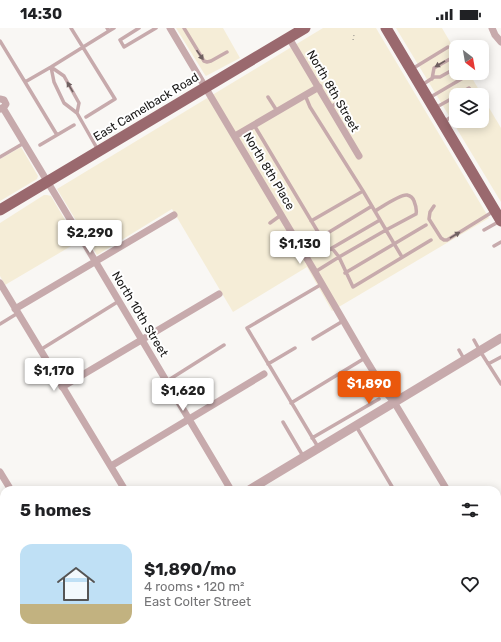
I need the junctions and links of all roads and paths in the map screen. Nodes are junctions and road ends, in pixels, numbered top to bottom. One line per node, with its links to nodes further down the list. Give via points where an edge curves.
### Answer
1 (71, 28): 16 (lane)
2 (114, 28): 10 (lane)
3 (139, 28): 4 (lane, via 120,40 124,47)
4 (156, 28)
5 (170, 28): 27 (street, North 8th Place)
6 (184, 28): 18 (lane, one-way to 18, via 201,58 207,62)
7 (305, 28): 12 (main road, East Camelback Road)
8 (386, 28): 21 (main road)
9 (492, 28): 15 (street)
10 (108, 30): 16 (lane)
11 (354, 36): 13 (path)
12 (289, 38): 27 (main road, East Camelback Road); 28 (street, North 8th Street)
13 (353, 40)
14 (0, 42): 25 (lane)
15 (501, 42)
16 (83, 47): 20 (lane); 39 (lane, via 115,99)
17 (448, 47): 21 (lane)
18 (227, 52)
19 (449, 59): 23 (lane, one-way to 23, via 434,68)
20 (51, 67): 25 (lane); 38 (lane, via 54,82 64,103); 38 (lane, one-way to 20, via 79,102 64,76)
21 (411, 70): 26 (main road)
22 (449, 72): 23 (lane)
23 (432, 79): 26 (lane)
24 (460, 80): 34 (lane)
25 (25, 82): 44 (lane)
26 (420, 86): 34 (main road)
27 (206, 87): 45 (street, North 8th Place); 48 (main road, East Camelback Road)
28 (319, 87): 29 (street); 35 (street, North 8th Street)
29 (305, 95): 37 (street); 52 (lane)
30 (268, 97): 37 (lane)
31 (0, 99): 36 (street, North 10th Street, via 6,103)
32 (449, 100): 34 (lane)
33 (341, 101): 35 (lane)
34 (431, 104): 41 (main road)
35 (330, 107): 49 (street, North 8th Street)
36 (2, 108): 46 (street, North 10th Street)
37 (277, 111): 42 (street)
38 (78, 113): 48 (lane)
39 (86, 117)
40 (449, 118): 41 (lane)
41 (442, 122): 56 (main road)
42 (254, 124): 45 (street); 62 (lane)
43 (74, 125): 44 (lane)
44 (56, 135): 47 (lane)
45 (235, 136): 59 (street, North 8th Place)
46 (24, 143): 50 (lane); 51 (street, North 10th Street)
47 (40, 145)
48 (98, 151): 51 (main road, East Camelback Road)
49 (359, 156)
50 (0, 157)
51 (47, 182): 55 (main road, East Camelback Road); 75 (street, North 10th Street)
52 (363, 191): 53 (lane); 62 (lane)
53 (372, 206): 57 (lane); 67 (lane)
54 (434, 206): 56 (lane, one-way to 56, via 429,219 444,240)
55 (0, 210)
56 (495, 210): 61 (main road)
57 (375, 211): 60 (lane); 65 (lane, via 407,195 415,203 416,214)
58 (174, 215): 75 (street)
59 (281, 215): 63 (lane); 76 (street, North 8th Place)
60 (380, 220): 65 (lane); 72 (lane)
61 (501, 220): 66 (lane)
62 (311, 221): 67 (lane)
63 (270, 223)
64 (426, 225): 70 (lane)
65 (386, 230): 70 (lane); 73 (lane)
66 (484, 230)
67 (321, 237): 72 (lane, via 329,250)
68 (431, 240): 74 (lane)
69 (501, 242): 71 (lane)
70 (394, 244): 74 (lane); 77 (lane)
71 (494, 246)
72 (332, 248): 73 (lane)
73 (338, 257): 76 (lane); 77 (lane)
74 (402, 257): 77 (lane, via 353,287)
75 (96, 262): 81 (street, North 10th Street); 82 (street)
76 (315, 272): 79 (street, North 8th Place)
77 (345, 272)
78 (0, 283): 82 (street)
79 (322, 284): 83 (street, North 8th Place); 98 (lane, via 247,328)
80 (219, 294): 87 (street)
81 (119, 300): 87 (street, North 10th Street); 91 (lane)
82 (16, 311): 84 (lane); 91 (street)
83 (344, 321): 86 (lane); 95 (street, North 8th Place)
84 (0, 324)
85 (501, 338): 93 (street)
86 (313, 339)
87 (142, 340): 104 (street, North 10th Street); 106 (street)
88 (474, 340): 93 (lane)
89 (224, 345): 104 (lane)
90 (294, 348): 98 (lane)
91 (40, 350): 97 (street)
92 (459, 350): 96 (lane)
93 (480, 351): 96 (street); 99 (lane)
94 (501, 357): 99 (lane)
95 (365, 358): 108 (street, North 8th Place); 109 (lane)
96 (464, 360): 108 (street)
97 (48, 363): 100 (lane); 101 (street)
98 (268, 364): 109 (lane)
99 (488, 364): 105 (lane)
100 (36, 370)
101 (52, 371): 103 (lane); 106 (street)
102 (264, 374): 111 (street)
103 (40, 378)
104 (167, 381): 111 (street, North 10th Street)
105 (501, 384)
106 (62, 387): 118 (street)
107 (379, 399): 110 (lane)
108 (394, 402): 112 (street); 125 (street, North 8th Place)
109 (291, 403): 115 (lane)
110 (359, 410): 112 (lane); 115 (lane)
111 (190, 419): 118 (street); 122 (street, North 10th Street)
112 (365, 420): 114 (street)
113 (283, 422): 117 (lane)
114 (356, 426): 116 (street); 124 (lane)
115 (312, 438): 116 (lane)
116 (318, 448): 117 (street)
117 (304, 457): 123 (street)
118 (111, 466): 121 (street)
119 (0, 472): 120 (street)
120 (9, 486)
121 (123, 486)
122 (229, 486)
123 (256, 486)
124 (392, 486)
125 (445, 486)

